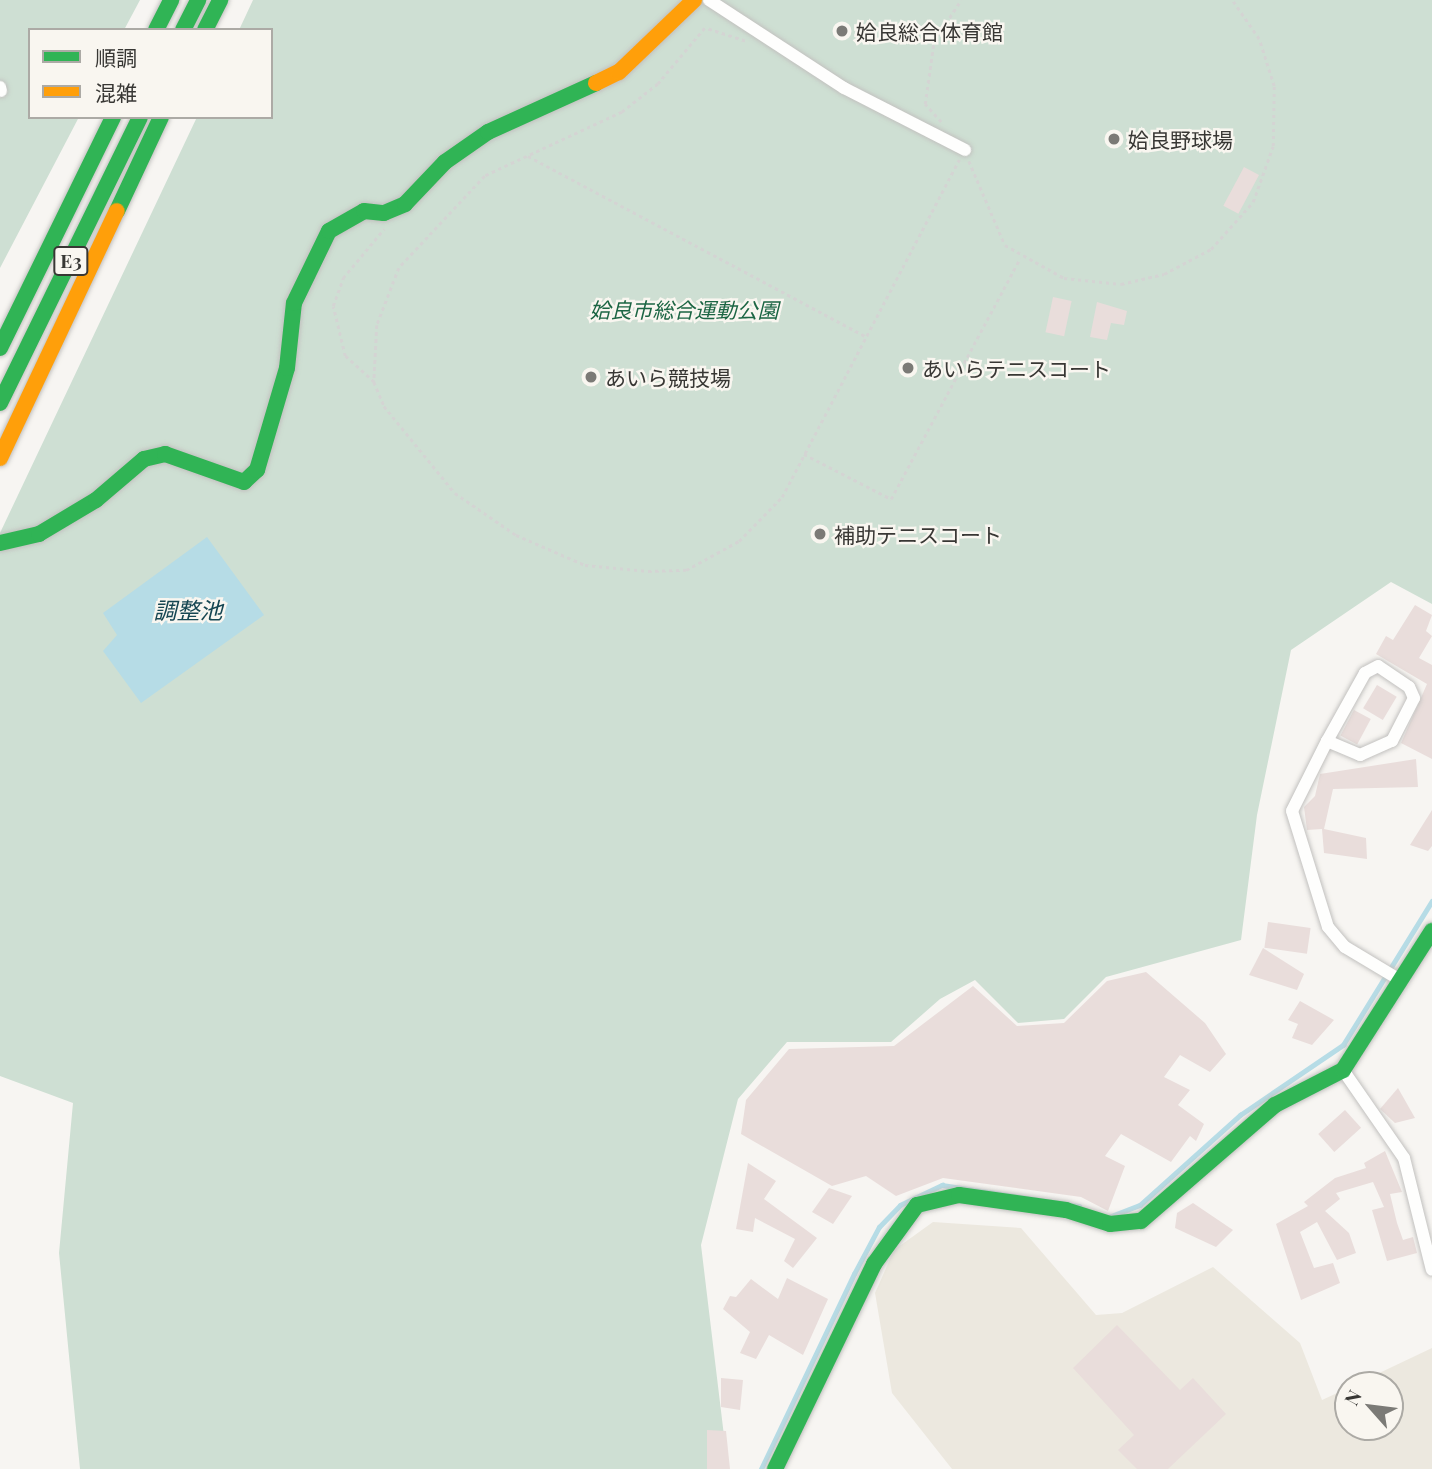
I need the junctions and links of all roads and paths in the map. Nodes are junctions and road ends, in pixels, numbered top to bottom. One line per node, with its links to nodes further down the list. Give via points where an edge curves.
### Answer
1 (171, 0): 8 (main road)
2 (198, 0): 9 (main road)
3 (220, 0): 10 (main road)
4 (694, 0): 25 (main road, via 619,72 488,132 444,162 405,204 384,213 364,211 330,231 307,266 294,303 287,368 257,471 244,482 165,454 144,459 96,500 39,534)
5 (709, 0): 15 (street, via 844,88)
6 (961, 0): 15 (path, via 934,41 925,104)
7 (1232, 0): 18 (path, via 1259,39 1274,86 1273,146 1253,202 1211,249 1164,274 1121,284 1064,278)
8 (157, 28)
9 (184, 28)
10 (206, 28)
11 (751, 44): 16 (path, via 705,28 658,84 622,112)
12 (112, 119): 20 (main road, E3)
13 (139, 119): 22 (main road, E3)
14 (160, 119): 24 (main road)
15 (965, 150): 18 (path, via 1005,245); 19 (path)
16 (528, 156): 19 (path); 21 (path, via 485,176 399,268 377,325)
17 (387, 225): 21 (path, via 343,278 333,306 345,355)
18 (1020, 258): 23 (path, via 891,499)
19 (867, 337): 23 (path)
20 (0, 348)
21 (374, 382): 23 (path, via 414,446 455,493 516,535 585,565 686,570 738,541 782,497)
22 (0, 403)
23 (804, 454)
24 (0, 458)
25 (0, 543)
26 (1327, 741): 26 (street, via 1365,673 1378,666 1409,687 1414,698 1392,741 1360,755); 28 (street, via 1292,811 1328,927 1345,947)
27 (1432, 931): 28 (main road)
28 (1400, 980): 29 (main road)
29 (1343, 1070): 30 (street, via 1404,1158); 31 (main road, via 1275,1105 1141,1221 1110,1224 1066,1210 959,1195 917,1205 874,1264)
30 (1432, 1270)
31 (775, 1469)

